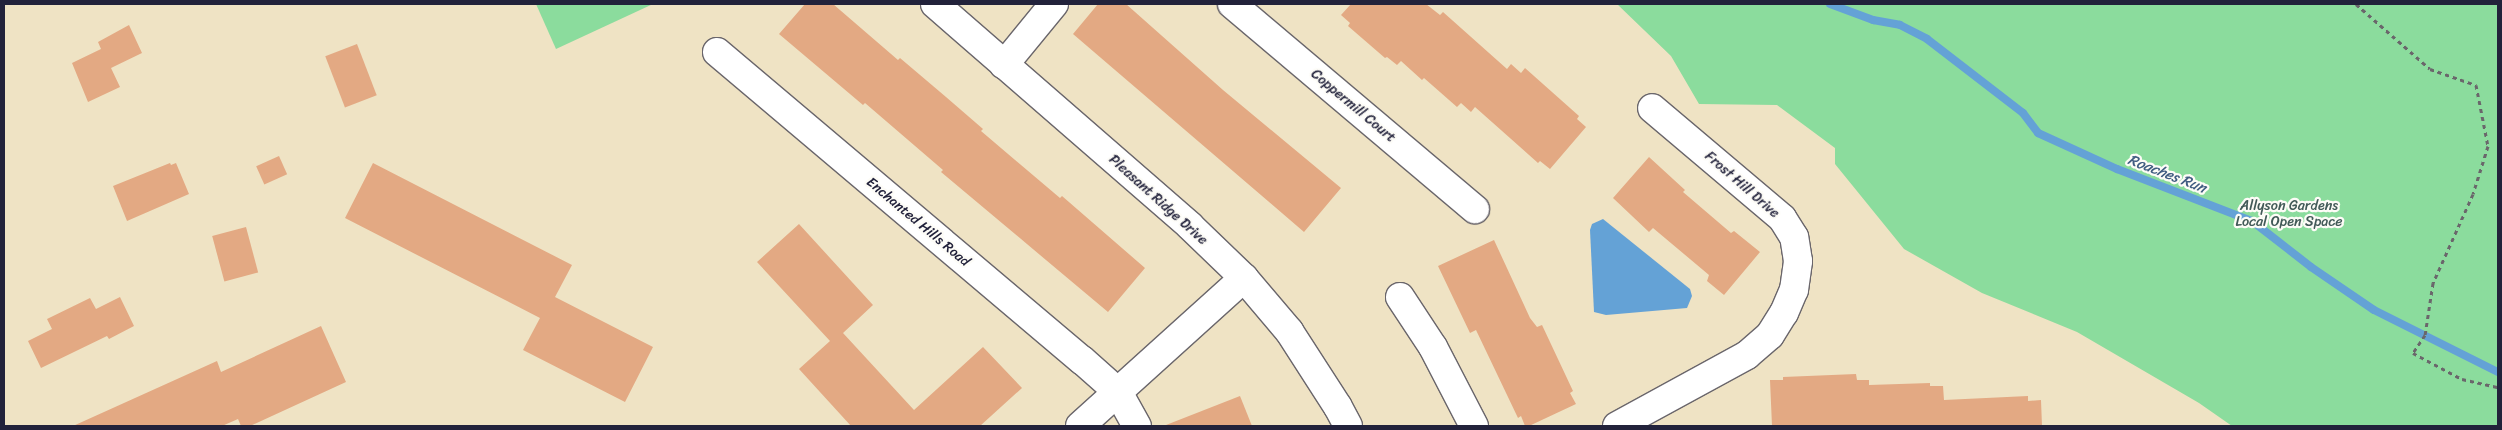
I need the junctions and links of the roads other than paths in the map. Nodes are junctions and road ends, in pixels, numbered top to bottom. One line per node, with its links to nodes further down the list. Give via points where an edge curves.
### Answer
1 (934, 4): 5 (street, Pleasant Ridge Drive)
2 (1054, 4): 5 (street)
3 (1232, 4): 7 (street, Coppermill Court)
4 (717, 52): 10 (street, Enchanted Hills Road)
5 (1004, 65): 8 (street, Pleasant Ridge Drive, via 1190,226)
6 (1652, 108): 15 (street, Frost Hill Drive, via 1782,218 1794,237 1798,261 1794,290 1770,335 1747,355)
7 (1475, 209)
8 (1244, 278): 10 (street); 13 (street, Pleasant Ridge Drive, via 1289,331)
9 (1400, 297): 14 (street, via 1433,347)
10 (1118, 392): 11 (street); 12 (street, Enchanted Hills Road)
11 (1080, 426)
12 (1137, 426)
13 (1348, 426)
14 (1474, 426)
15 (1617, 426)

